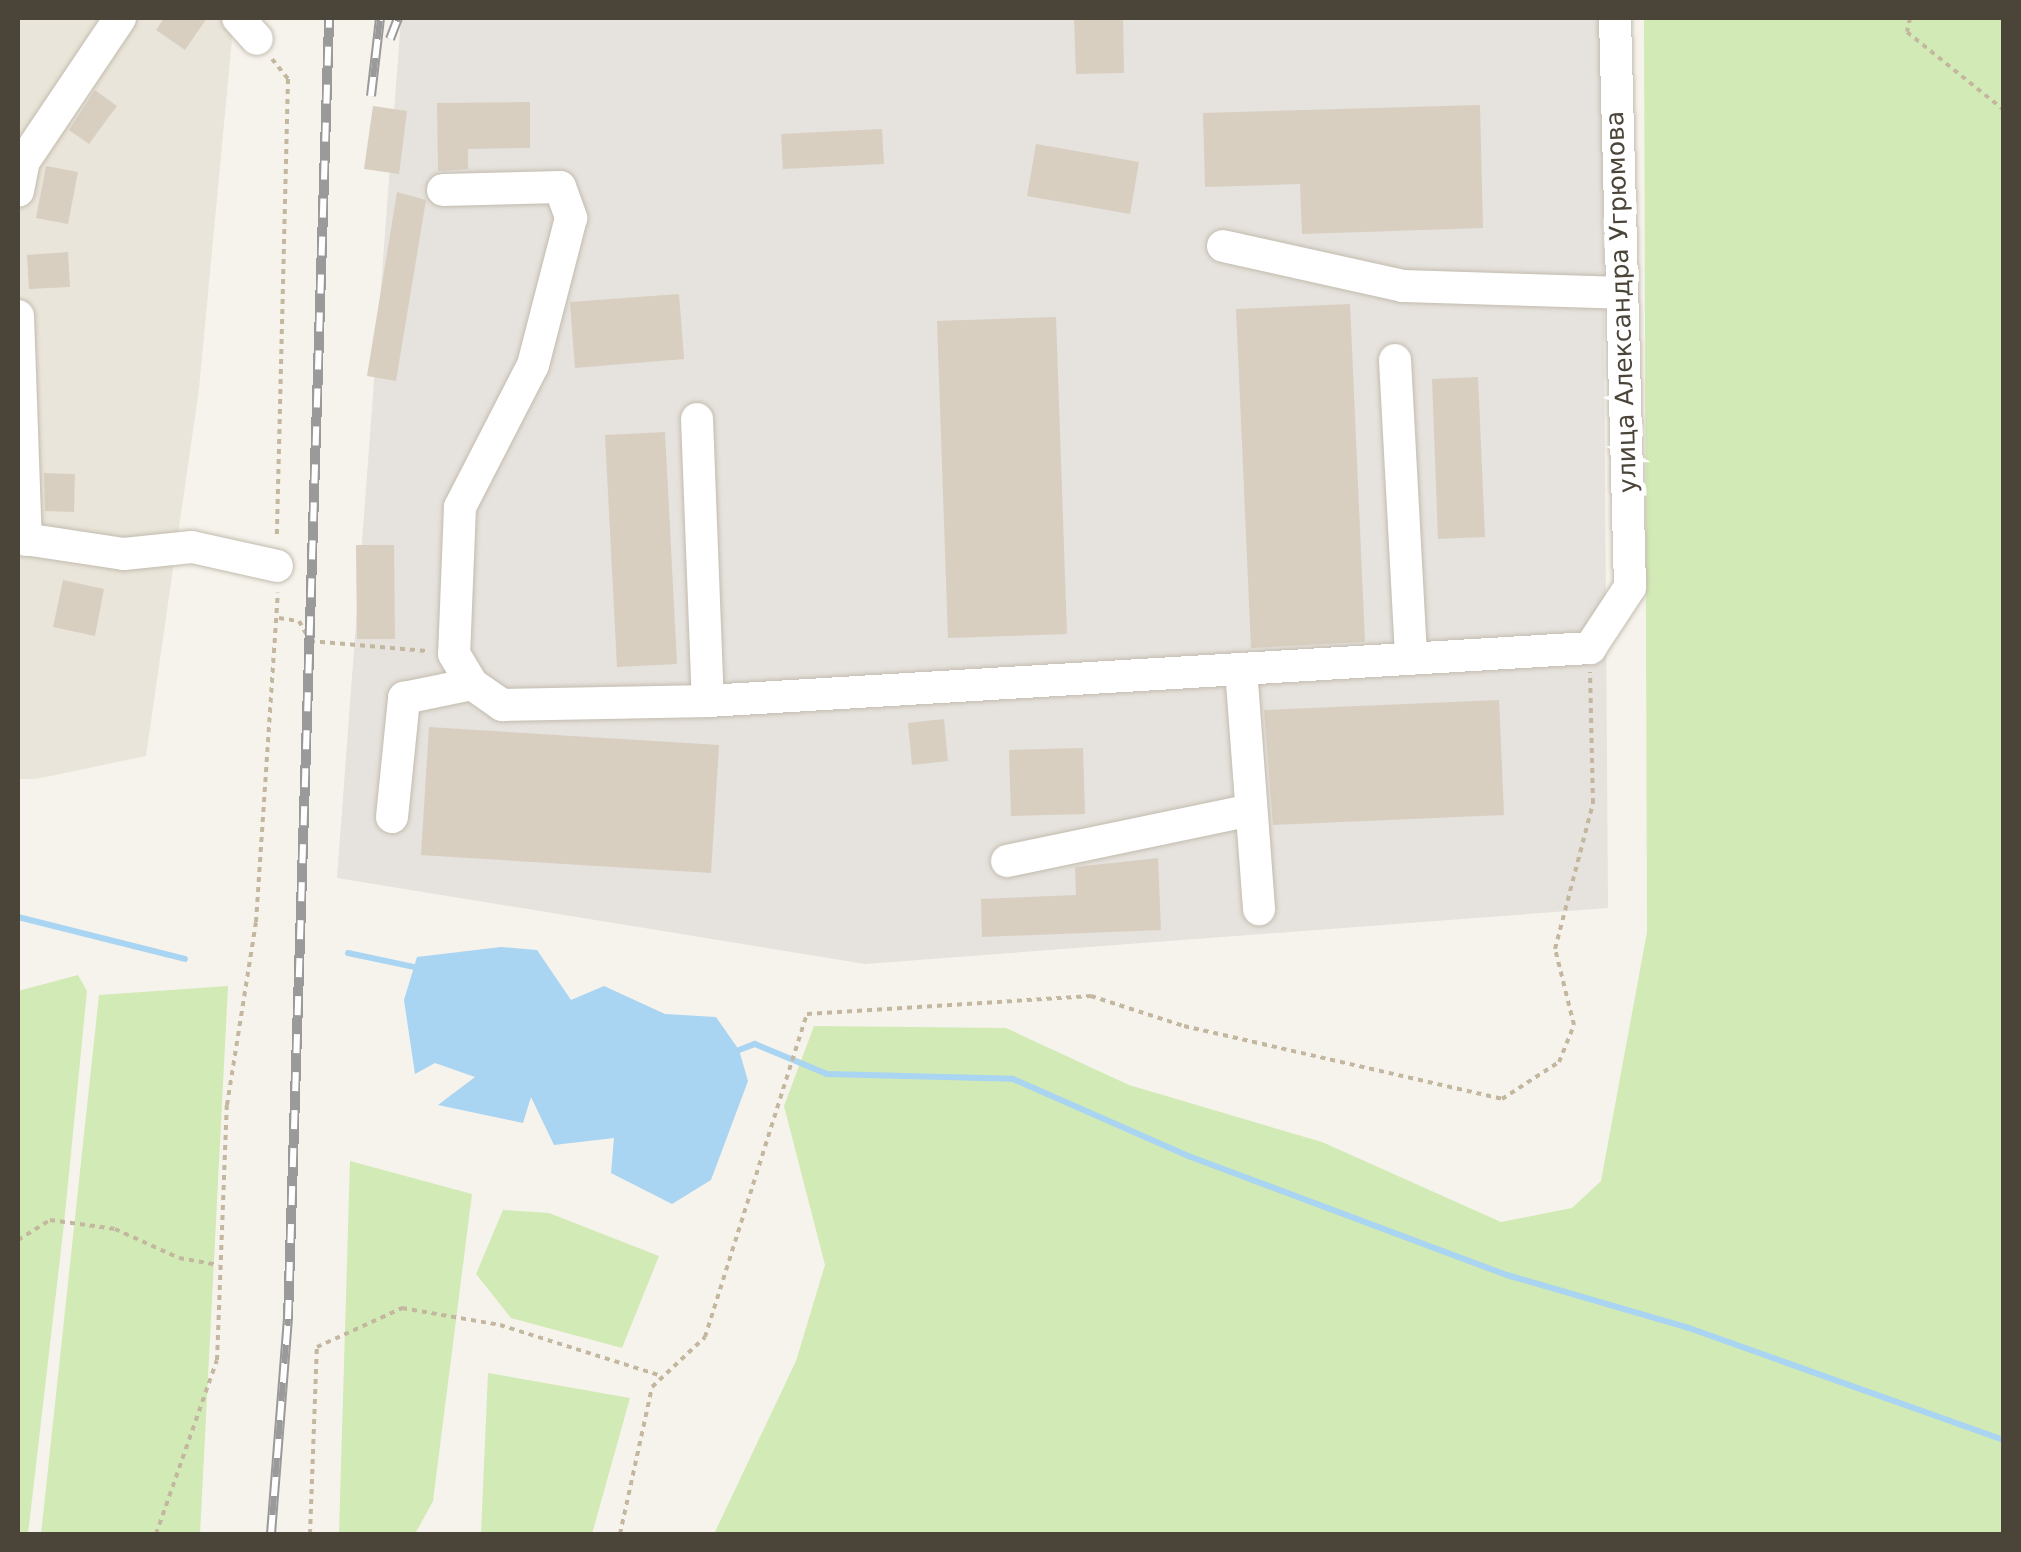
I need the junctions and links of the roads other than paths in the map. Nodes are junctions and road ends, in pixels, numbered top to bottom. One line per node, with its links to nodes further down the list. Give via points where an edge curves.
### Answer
1 (120, 18): 4 (street, via 24,161)
2 (1614, 18): 6 (street, улица Александра Угрюмова)
3 (443, 190): 14 (street, via 560,187 572,218 533,365 460,507 454,654)
4 (18, 191)
5 (1222, 246): 6 (street, via 1403,286)
6 (1622, 292): 12 (street, улица Александра Угрюмова, via 1630,588 1590,648)
7 (18, 316): 10 (street)
8 (1396, 360): 12 (street)
9 (697, 419): 15 (street)
10 (22, 539): 11 (street, via 124,554 192,547)
11 (277, 566)
12 (1410, 659): 13 (street)
13 (1241, 669): 15 (street); 16 (street)
14 (472, 684): 15 (street, via 502,705); 17 (street, via 404,698)
15 (708, 701)
16 (1251, 810): 18 (street); 19 (street)
17 (392, 817)
18 (1007, 861)
19 (1259, 909)

